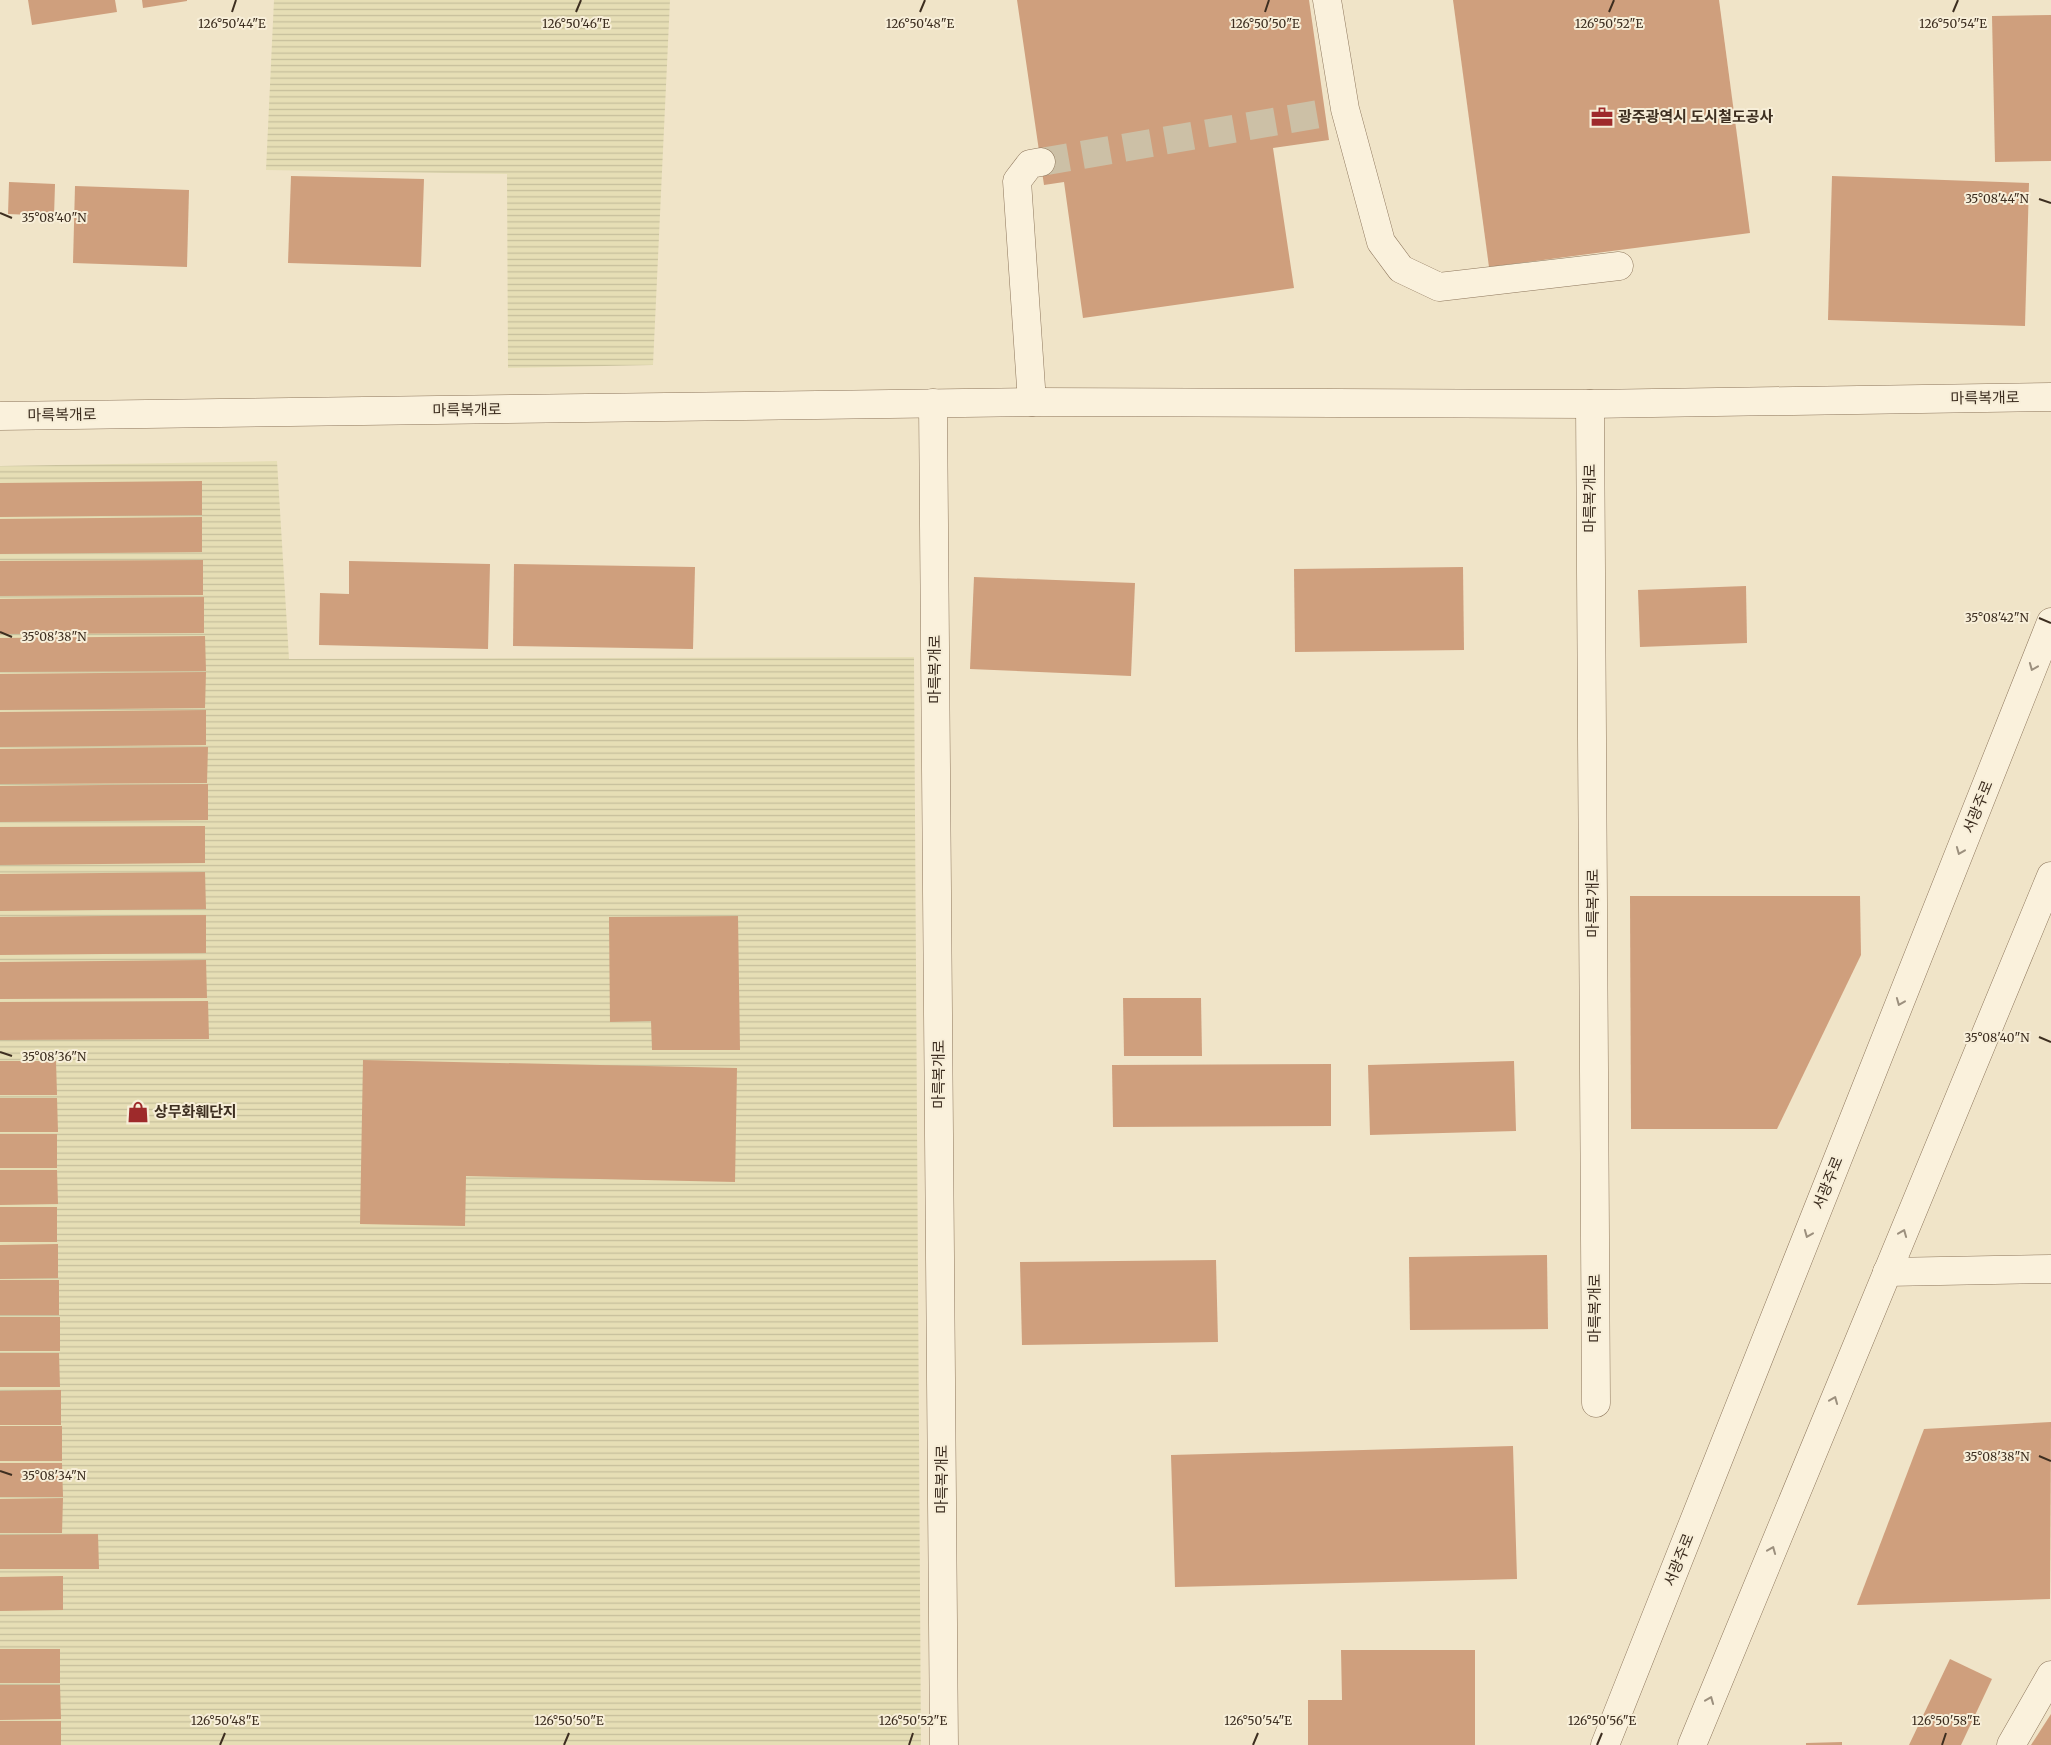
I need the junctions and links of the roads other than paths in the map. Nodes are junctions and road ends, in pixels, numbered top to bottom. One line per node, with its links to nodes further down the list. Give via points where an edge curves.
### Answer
1 (1327, 0): 3 (street, via 1335,111 1381,242 1401,269 1439,287)
2 (1041, 162): 5 (street, via 1030,164 1016,180)
3 (1619, 266)
4 (2051, 397): 7 (street, 마륵복개로)
5 (1032, 402): 6 (street, 마륵복개로); 7 (street, 마륵복개로)
6 (933, 404): 8 (street, 마륵복개로); 15 (street, 마륵복개로)
7 (1590, 404): 13 (street, 마륵복개로)
8 (0, 416)
9 (2051, 622): 16 (street, 서광주로, one-way to 16)
10 (2051, 876): 12 (street, one-way to 10)
11 (2051, 1269): 12 (street)
12 (1887, 1272): 17 (street, one-way to 12)
13 (1596, 1403)
14 (2051, 1676): 18 (street)
15 (944, 1745)
16 (1605, 1745)
17 (1692, 1745)
18 (2011, 1745)

